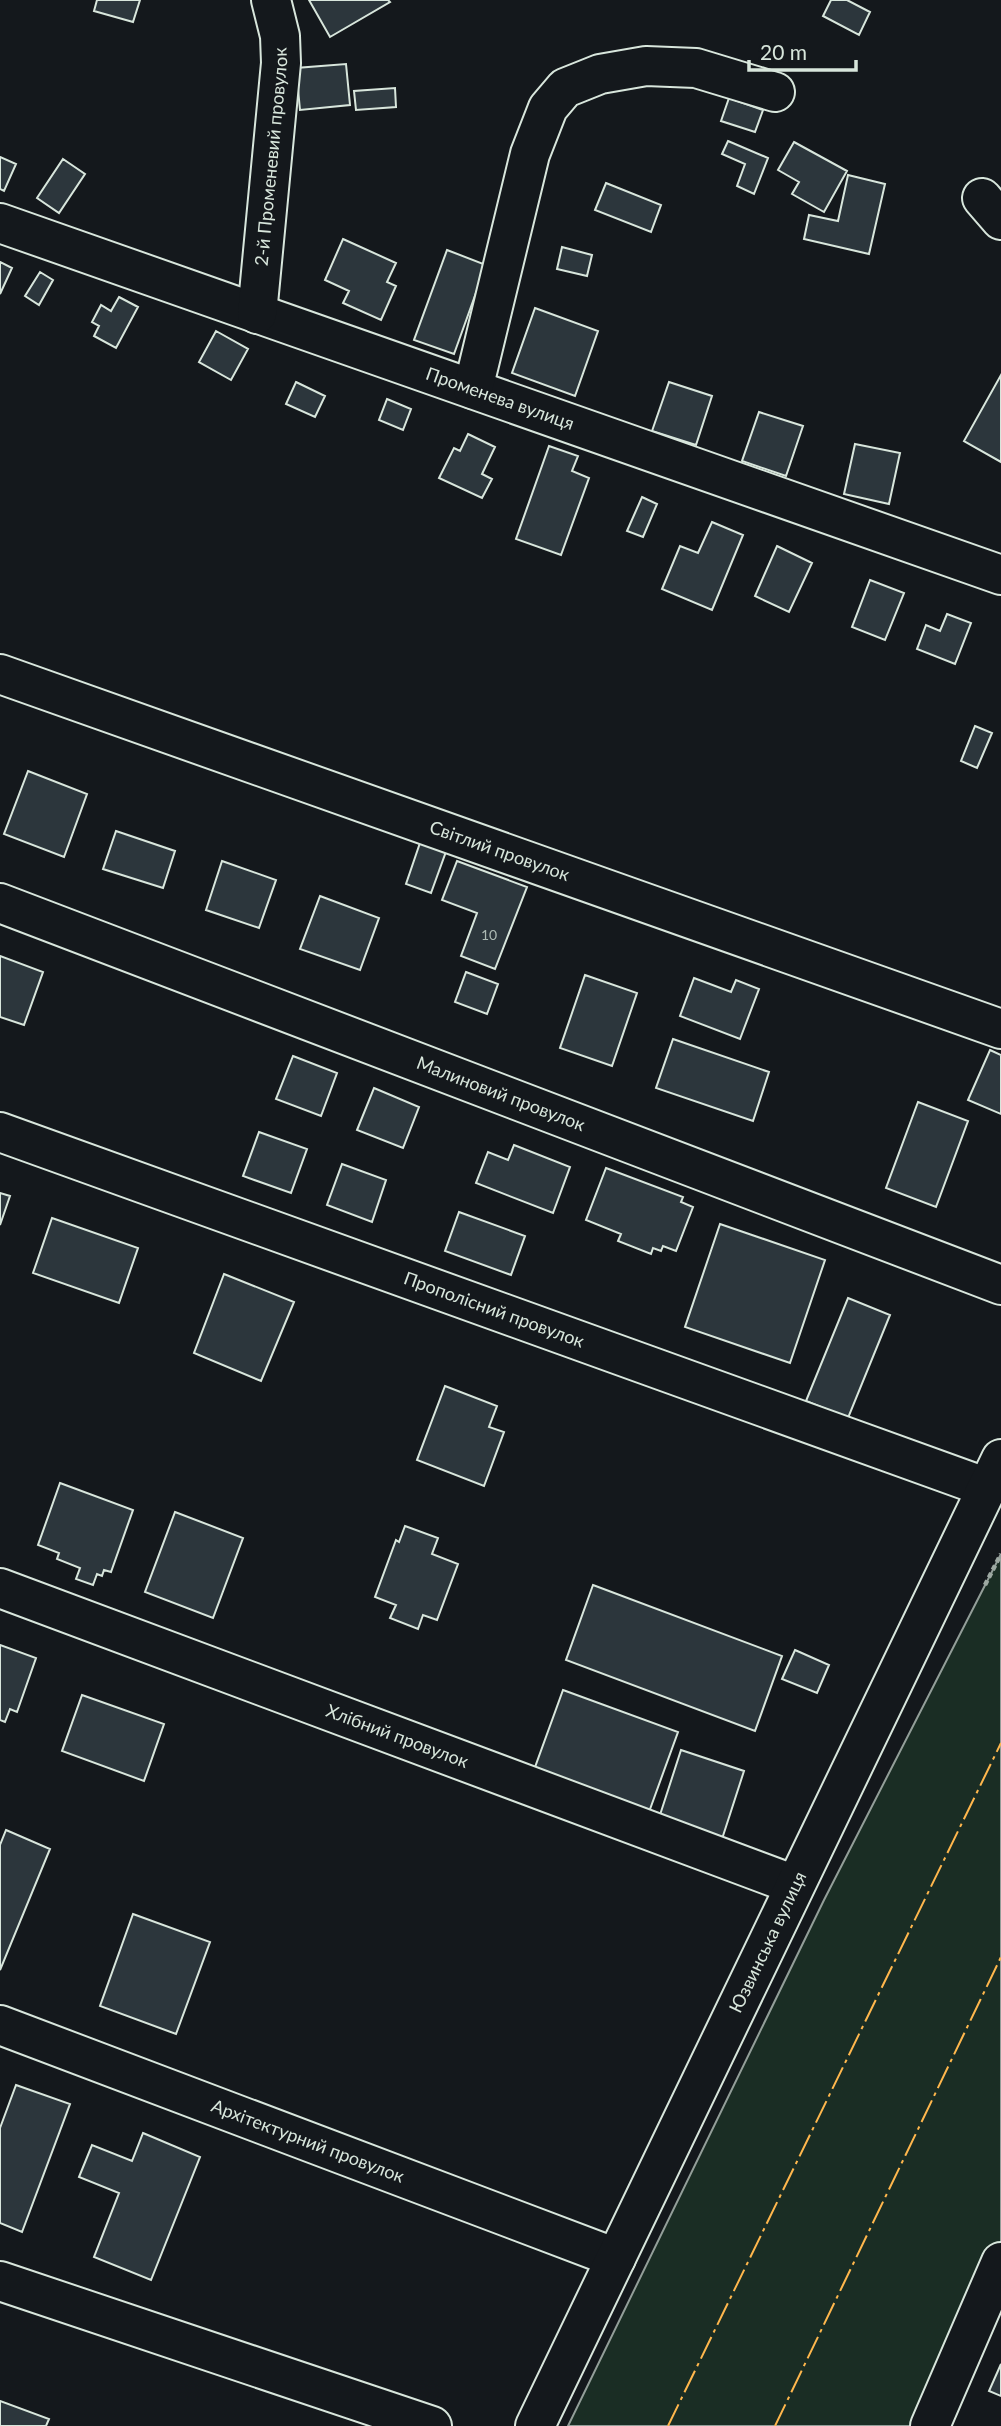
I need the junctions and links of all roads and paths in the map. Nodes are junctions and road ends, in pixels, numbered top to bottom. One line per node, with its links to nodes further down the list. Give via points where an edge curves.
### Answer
1 (271, 0): 4 (street, 2-й Променевий провулок, via 281,63)
2 (775, 92): 5 (street, via 696,68 646,66 600,74 565,88 548,108 530,153)
3 (0, 223): 4 (street, Променева вулиця)
4 (257, 314): 5 (street, Променева вулиця)
5 (473, 389): 6 (street, Променева вулиця)
6 (1001, 575)
7 (0, 674): 9 (street, Світлий провулок)
8 (0, 903): 11 (street, Малиновий провулок)
9 (1001, 1029)
10 (0, 1132): 12 (street, Прополісний провулок)
11 (1001, 1285)
12 (995, 1474): 14 (street, Юзвинська вулиця)
13 (0, 1588): 14 (street, Хлібний провулок)
14 (795, 1885): 16 (street, Юзвинська вулиця)
15 (0, 2025): 16 (street, Архітектурний провулок)
16 (616, 2258): 20 (street, Юзвинська вулиця)
17 (1001, 2262): 21 (street)
18 (0, 2281): 19 (street)
19 (432, 2426)
20 (536, 2426)
21 (930, 2426)

